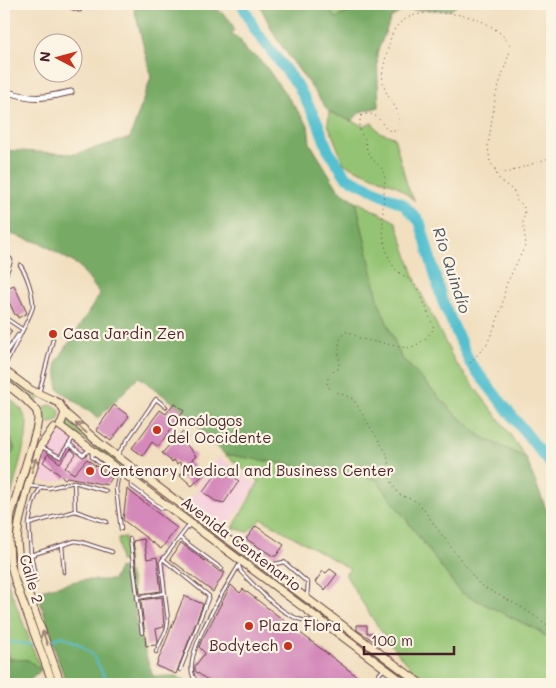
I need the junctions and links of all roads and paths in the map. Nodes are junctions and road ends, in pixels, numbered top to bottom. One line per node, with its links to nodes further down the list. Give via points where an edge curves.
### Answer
1 (65, 4): 2 (street)
2 (79, 9)
3 (4, 91): 4 (street, via 27,98)
4 (71, 92)
5 (552, 157): 6 (path, via 506,172)
6 (495, 169): 14 (path, via 496,176 515,191 516,200 523,205 526,244 506,285 496,326 487,344); 55 (path, via 488,153 489,140 496,94 511,48 508,41 474,18 429,14 410,17 392,34 382,75 386,92 400,115 399,128 387,130 378,117 370,114 361,116 358,126 367,150 385,175 384,241 390,258 394,268 414,284 434,328 419,343 406,348 361,339 348,331 344,333 338,344 338,369 329,374 327,383 330,390 353,399 387,454 395,489 423,508 480,585)
7 (4, 255): 9 (lane, via 11,260)
8 (20, 265): 11 (lane, via 26,273 33,307)
9 (4, 281)
10 (4, 317): 11 (lane)
11 (22, 329): 13 (lane); 15 (lane)
12 (53, 339): 18 (lane)
13 (4, 356)
14 (470, 363)
15 (4, 366)
16 (4, 370): 18 (main road)
17 (4, 382): 21 (main road)
18 (38, 394): 19 (main road)
19 (51, 400): 21 (main road, via 42,403); 22 (main road, via 59,403)
20 (166, 407): 29 (lane, via 156,399)
21 (37, 411): 23 (main road)
22 (65, 413): 24 (main road); 29 (main road, one-way to 22)
23 (38, 420): 24 (main road, via 43,426); 62 (main road, Calle 2, via 11,514 10,561)
24 (56, 427): 25 (main road, Avenida Centenario); 27 (main road, Calle 2)
25 (74, 435): 26 (lane); 28 (main road, Avenida Centenario)
26 (68, 444): 27 (lane, via 60,457); 28 (lane, via 83,455)
27 (40, 447): 32 (main road, Calle 2, one-way to 27)
28 (92, 449): 30 (main road, Avenida Centenario)
29 (117, 455): 47 (main road)
30 (119, 469): 37 (main road, Avenida Centenario); 39 (lane, via 116,489)
31 (74, 482): 33 (lane); 34 (lane); 35 (lane)
32 (28, 486): 33 (lane); 63 (main road, Calle 2, one-way to 32, via 20,571 17,541)
33 (41, 488): 38 (lane, via 37,492)
34 (106, 490)
35 (75, 511): 36 (lane); 38 (lane)
36 (107, 522)
37 (191, 523): 41 (lane); 46 (main road, Avenida Centenario)
38 (29, 524): 44 (lane)
39 (121, 529)
40 (130, 538): 52 (lane)
41 (180, 538): 45 (lane); 48 (lane)
42 (62, 545): 43 (lane, via 81,542); 44 (lane); 49 (lane)
43 (112, 552)
44 (31, 556): 50 (lane)
45 (162, 559): 51 (lane); 59 (lane, via 209,596)
46 (238, 561): 54 (main road, Avenida Centenario); 54 (lane, via 241,572 290,615 304,621); 64 (lane, via 194,651 191,670)
47 (264, 567): 53 (main road); 53 (lane, via 284,562 308,582)
48 (222, 569)
49 (64, 572)
50 (36, 581)
51 (165, 593): 52 (lane); 57 (lane, via 167,628)
52 (137, 598): 56 (lane)
53 (307, 598): 67 (main road)
54 (321, 621): 58 (main road, Avenida Centenario)
55 (552, 628)
56 (142, 632)
57 (156, 652)
58 (385, 668): 60 (main road, Avenida Centenario); 65 (lane)
59 (180, 670)
60 (392, 674): 61 (main road, Avenida Centenario); 66 (lane)
61 (401, 683)
62 (53, 684)
63 (61, 684)
64 (200, 684)
65 (370, 684)
66 (387, 684)
67 (421, 684)

